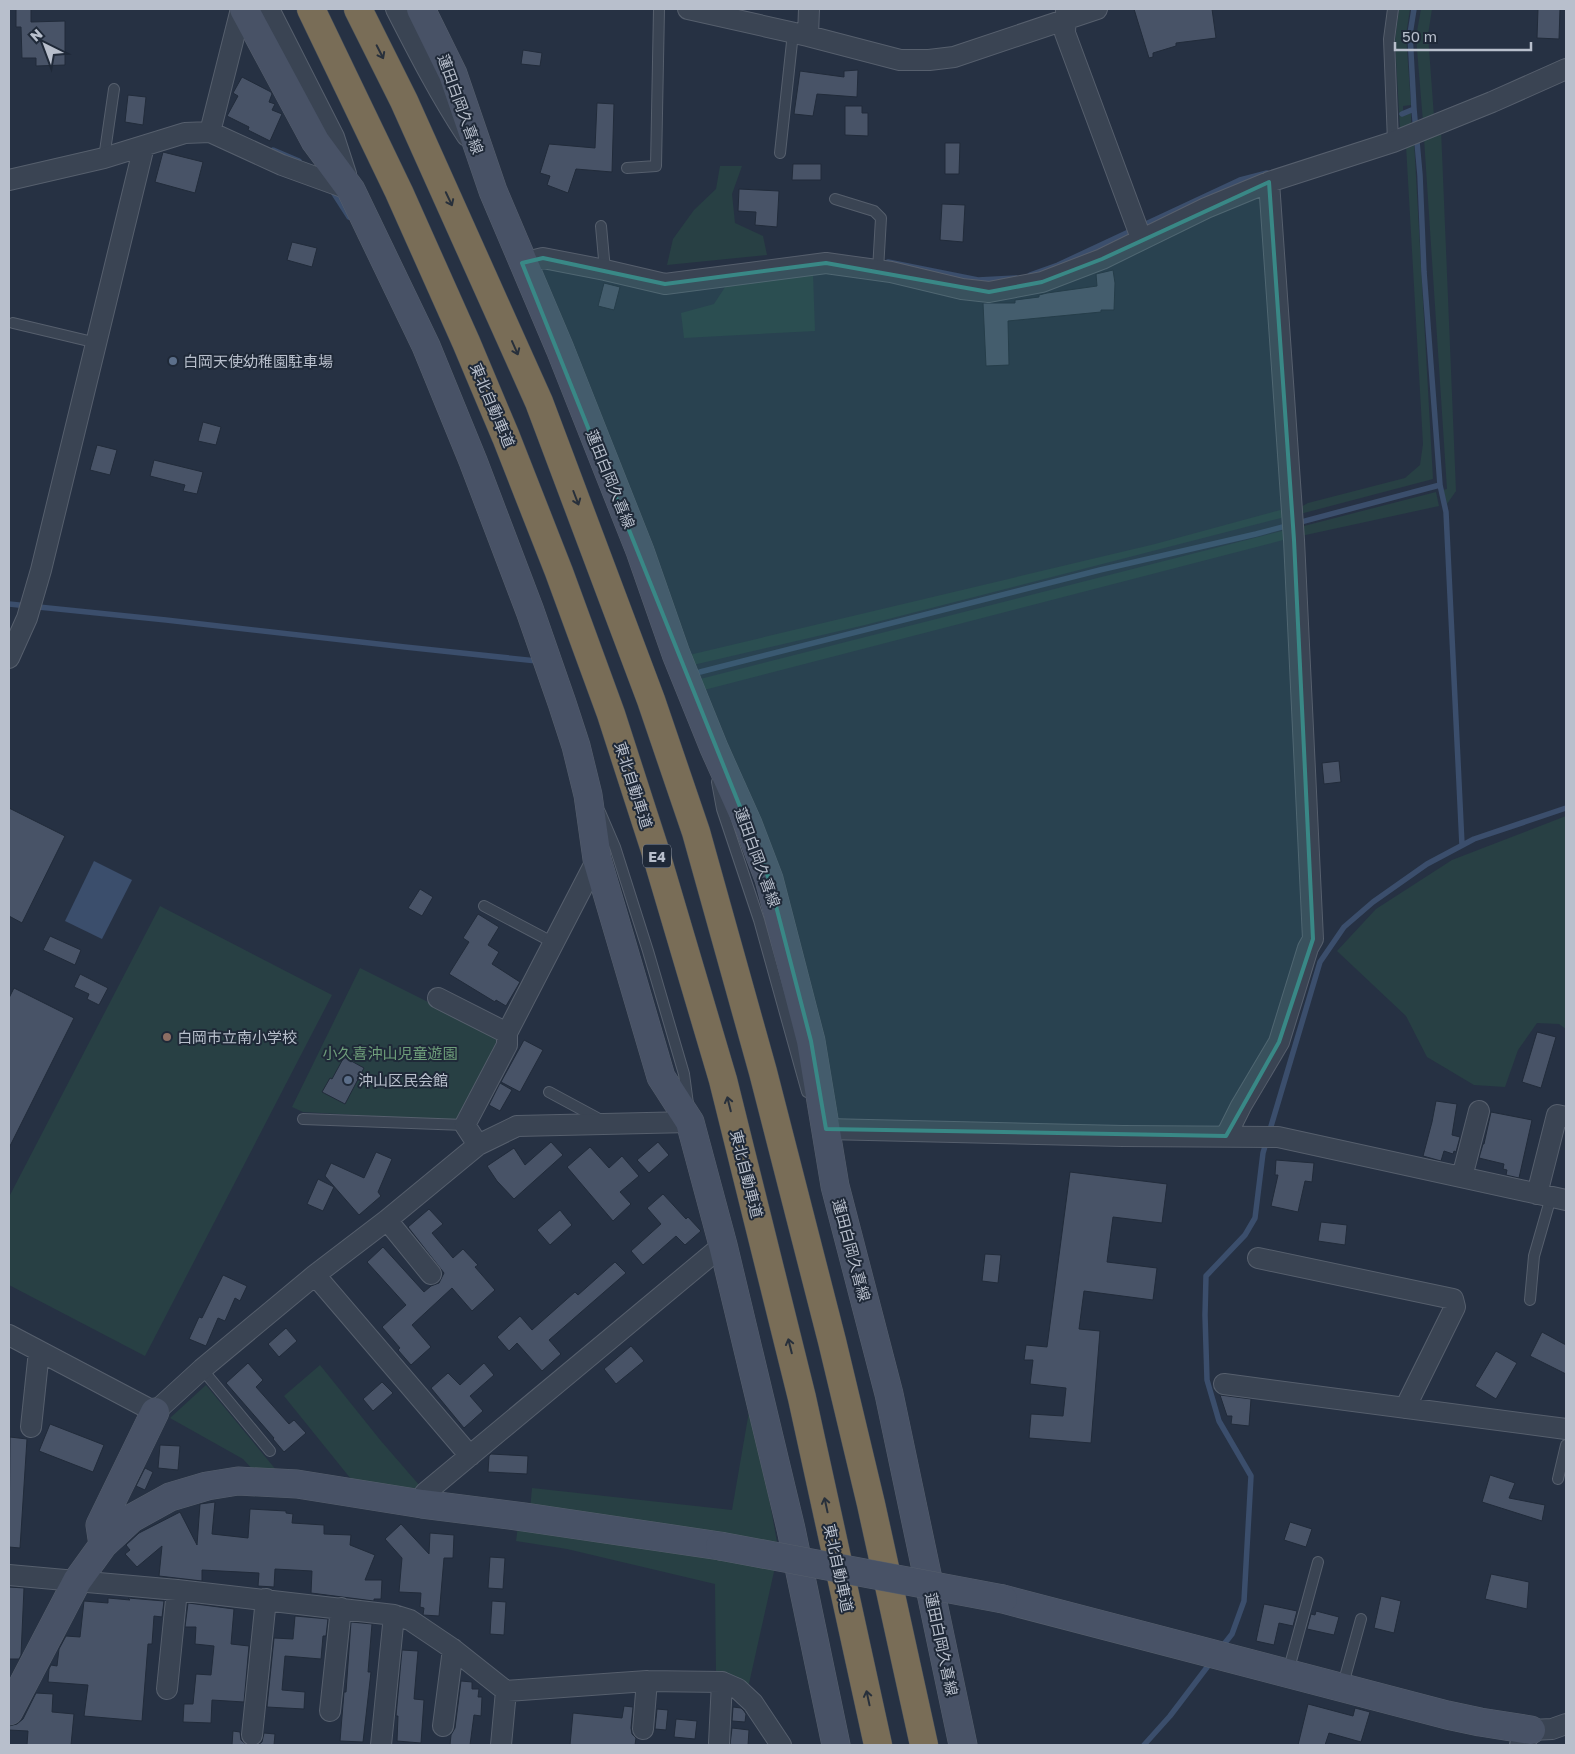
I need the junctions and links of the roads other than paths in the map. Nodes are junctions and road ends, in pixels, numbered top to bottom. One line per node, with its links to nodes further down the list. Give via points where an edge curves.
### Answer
1 (243, 9): 16 (street); 25 (street, via 314,141)
2 (269, 9): 25 (street, via 334,137)
3 (311, 9): 99 (highway, 東北自動車道 / E4, one-way to 3, via 802,1398 734,1126 654,847 611,714 560,572 470,350)
4 (358, 9): 100 (highway, one-way to 100, via 413,119 539,402 651,700 696,832 766,1082 832,1341)
5 (396, 9): 19 (street, via 446,105)
6 (421, 9): 19 (street, 蓮田白岡久喜線, via 452,74)
7 (659, 9): 22 (lane, via 656,166)
8 (688, 9): 13 (street)
9 (809, 9): 13 (street)
10 (1097, 9): 12 (street)
11 (1393, 9): 17 (lane, via 1389,39)
12 (1066, 14): 13 (street, via 954,57 928,60 900,60); 28 (street, via 1065,33)
13 (801, 34): 20 (lane)
14 (1566, 69): 17 (street)
15 (114, 88): 21 (lane)
16 (210, 132): 18 (street, via 185,133); 25 (street, via 282,165)
17 (1397, 140): 24 (street)
18 (144, 146): 21 (street); 33 (street)
19 (478, 152): 29 (street, 蓮田白岡久喜線)
20 (780, 153)
21 (104, 158): 23 (street)
22 (627, 168)
23 (9, 180)
24 (1269, 182): 28 (street); 49 (street, via 1292,503 1313,939 1280,1042)
25 (351, 190): 35 (street, via 426,346 473,461 530,611 576,746)
26 (835, 199): 31 (lane, via 874,211 881,218)
27 (601, 226): 30 (lane)
28 (1141, 238): 31 (street, via 1102,259 1042,282 989,292)
29 (522, 263): 30 (street, via 543,258); 48 (street, 蓮田白岡久喜線, via 560,350 640,550 676,654 769,879 810,1041)
30 (604, 270): 31 (street, via 665,284 826,263)
31 (878, 270)
32 (13, 323): 33 (lane)
33 (97, 343): 34 (street, via 41,570 27,618)
34 (9, 658)
35 (588, 795): 36 (street); 45 (lane, via 603,817 615,847 648,951 684,1074)
36 (597, 860): 38 (street); 45 (street, via 661,1077)
37 (484, 906): 38 (lane)
38 (554, 943): 40 (street)
39 (438, 998): 40 (street)
40 (507, 1033): 47 (street, via 507,1045)
41 (549, 1092): 46 (lane)
42 (1479, 1111): 51 (street)
43 (1566, 1117): 52 (street, via 1557,1115)
44 (303, 1119): 47 (lane)
45 (690, 1122): 46 (street); 54 (street)
46 (609, 1124): 50 (street, via 517,1126)
47 (465, 1126): 50 (street)
48 (826, 1129): 49 (street); 101 (street, 蓮田白岡久喜線, via 835,1186 889,1394)
49 (1226, 1136): 51 (street, via 1278,1137)
50 (478, 1145): 53 (street)
51 (1462, 1178): 52 (street)
52 (1551, 1197): 58 (lane, via 1534,1256)
53 (386, 1220): 56 (street); 57 (street)
54 (723, 1244): 69 (street); 98 (street, via 791,1530)
55 (1258, 1258): 63 (street, via 1453,1299 1455,1307)
56 (431, 1274)
57 (315, 1275): 61 (street); 69 (street)
58 (1530, 1300)
59 (9, 1335): 60 (street)
60 (39, 1351): 64 (street); 65 (street)
61 (202, 1369): 64 (street); 68 (lane)
62 (1224, 1384): 63 (street)
63 (1405, 1408): 66 (street)
64 (155, 1412): 72 (street, via 100,1525)
65 (31, 1427)
66 (1566, 1429)
67 (1566, 1445): 70 (lane)
68 (270, 1451)
69 (470, 1456): 71 (street, via 425,1493)
70 (1558, 1479)
71 (422, 1504): 72 (street, via 298,1484 238,1481 170,1497 132,1518); 82 (street, bridge, via 720,1546 1004,1599)
72 (103, 1545): 75 (street)
73 (1318, 1562): 82 (lane)
74 (9, 1575): 75 (street)
75 (77, 1580): 76 (street); 89 (street)
76 (177, 1590): 77 (street); 86 (street)
77 (266, 1599): 78 (street); 92 (street)
78 (341, 1608): 79 (street); 88 (street)
79 (394, 1615): 81 (street, via 410,1620); 95 (street)
80 (1361, 1619): 85 (lane)
81 (453, 1650): 87 (street); 90 (street)
82 (1288, 1674): 85 (street)
83 (647, 1681): 84 (street); 87 (street); 91 (street)
84 (722, 1682): 94 (street); 97 (street, via 738,1689 753,1703)
85 (1342, 1688): 93 (street, via 1447,1715)
86 (167, 1689)
87 (506, 1691): 96 (street)
88 (330, 1710)
89 (9, 1711)
90 (443, 1726)
91 (644, 1729)
92 (252, 1734)
93 (1545, 1735)
94 (719, 1742)
95 (381, 1745)
96 (502, 1745)
97 (781, 1745)
98 (836, 1745)
99 (878, 1745)
100 (924, 1745)
101 (963, 1745)

